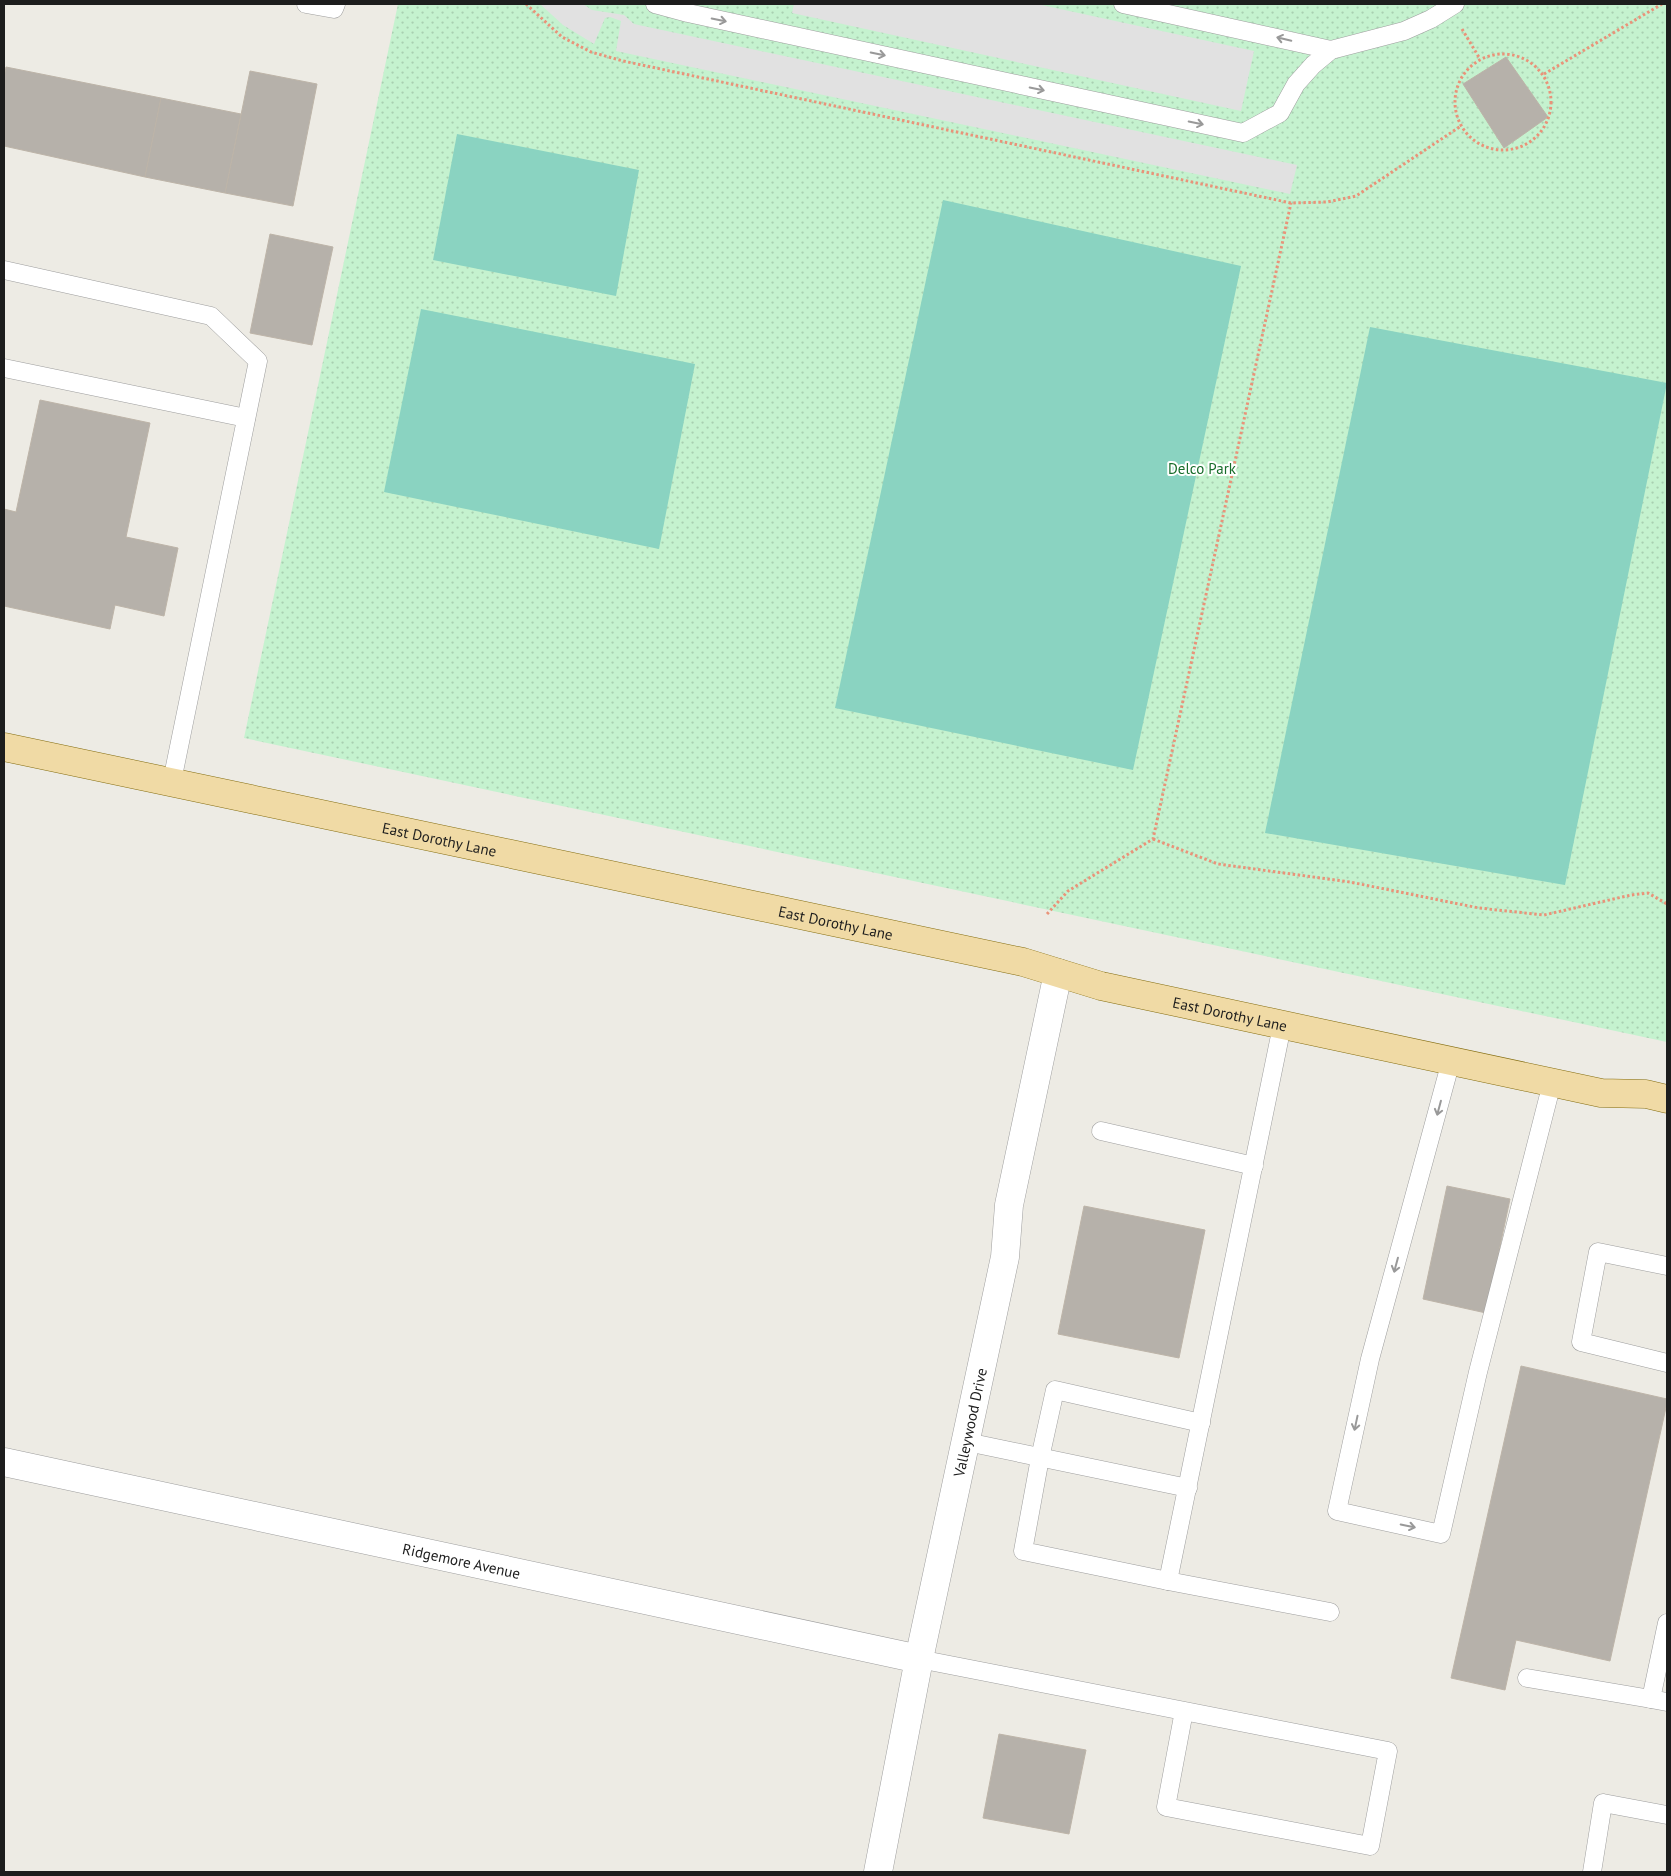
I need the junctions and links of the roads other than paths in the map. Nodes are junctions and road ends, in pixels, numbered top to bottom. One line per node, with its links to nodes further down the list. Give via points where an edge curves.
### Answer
1 (306, 4): 2 (lane, via 334,9)
2 (336, 4)
3 (655, 4): 7 (lane)
4 (708, 4): 7 (lane)
5 (1123, 4): 8 (lane, one-way to 5)
6 (1455, 4): 8 (lane, via 1404,31)
7 (688, 13): 8 (lane, one-way to 8, via 1243,133 1280,114 1296,84)
8 (1331, 50)
9 (4, 270): 11 (lane, via 211,316 258,361)
10 (4, 368): 11 (lane)
11 (246, 418): 13 (lane)
12 (4, 746): 13 (main road, East Dorothy Lane)
13 (172, 781): 14 (main road, East Dorothy Lane, via 1023,962)
14 (1058, 973): 15 (main road, East Dorothy Lane, via 1101,986); 24 (street, Valleywood Drive, via 1009,1205 1005,1257)
15 (1282, 1026): 16 (main road, East Dorothy Lane); 20 (lane)
16 (1451, 1061): 17 (main road, East Dorothy Lane); 17 (lane, one-way to 17, via 1370,1359 1337,1511 1440,1534)
17 (1552, 1083): 18 (main road, East Dorothy Lane, via 1601,1093 1646,1094)
18 (1667, 1099)
19 (1102, 1131): 20 (lane)
20 (1254, 1166): 23 (lane)
21 (1667, 1266): 22 (lane, via 1598,1252 1581,1342)
22 (1667, 1363)
23 (1201, 1423): 25 (lane, via 1055,1390); 27 (lane)
24 (967, 1442): 25 (lane); 31 (street, Valleywood Drive)
25 (1040, 1458): 27 (lane); 28 (lane, via 1023,1551)
26 (4, 1462): 31 (street, Ridgemore Avenue)
27 (1188, 1488): 28 (lane)
28 (1168, 1582): 29 (lane)
29 (1330, 1612)
30 (1667, 1623): 33 (lane)
31 (919, 1659): 34 (lane); 36 (street, Valleywood Drive)
32 (1527, 1678): 33 (lane)
33 (1659, 1700)
34 (1184, 1711): 34 (lane, via 1388,1751 1370,1846 1166,1807)
35 (1667, 1815): 37 (lane, via 1603,1803)
36 (878, 1872)
37 (1592, 1872)

